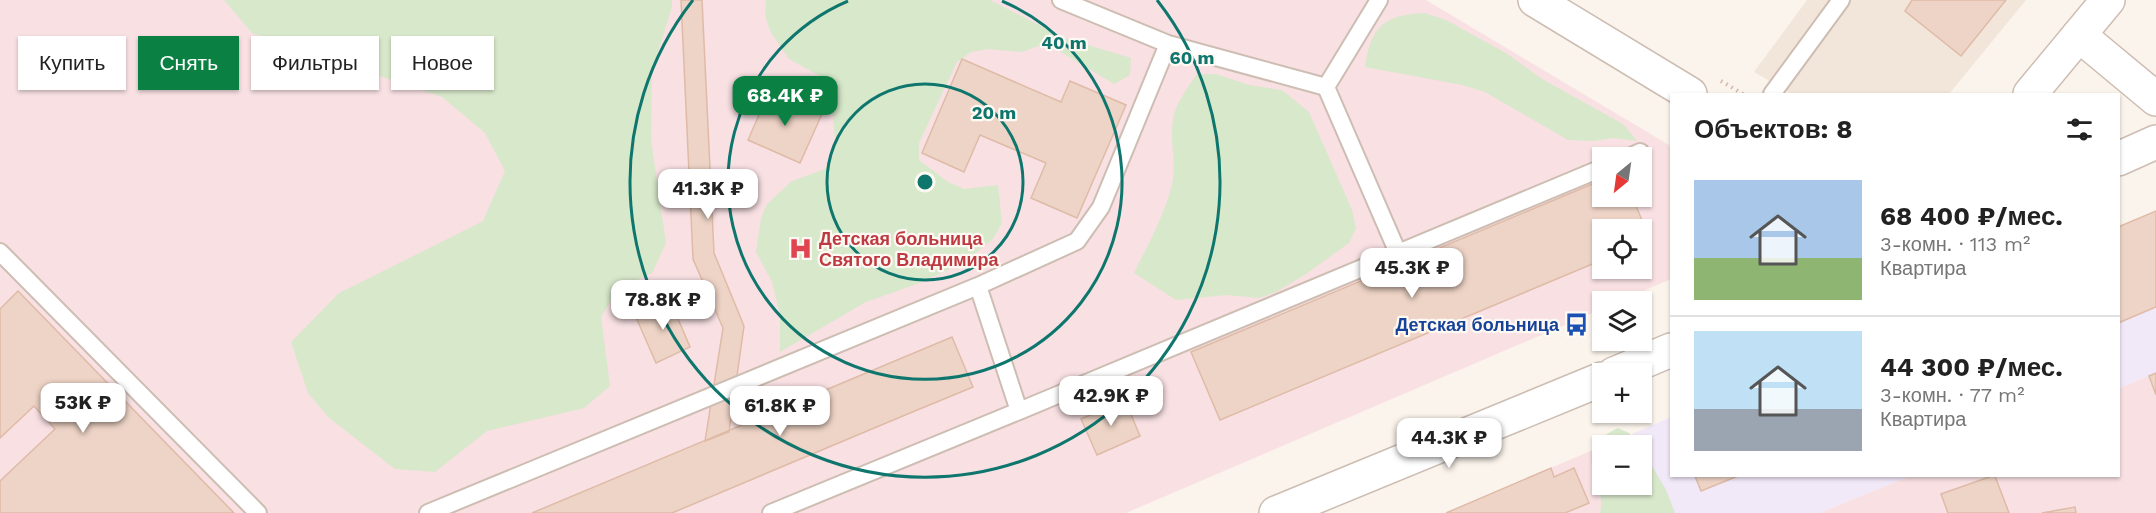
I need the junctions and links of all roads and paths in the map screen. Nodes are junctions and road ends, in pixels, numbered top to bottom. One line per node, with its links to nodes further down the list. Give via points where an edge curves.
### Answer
1 (1061, 0): 7 (lane)
2 (1378, 0): 8 (lane)
3 (1535, 0): 9 (street)
4 (1841, 0): 10 (lane)
5 (2108, 0): 6 (street)
6 (2079, 35): 11 (street); 12 (street)
7 (1168, 44): 8 (lane); 18 (lane, via 1101,207 1077,242)
8 (1326, 87): 17 (lane)
9 (1688, 93)
10 (1773, 93)
11 (2031, 93)
12 (2156, 99)
13 (2156, 142): 14 (street)
14 (2120, 158)
15 (1592, 172): 17 (lane)
16 (0, 252): 24 (lane)
17 (1398, 253): 22 (lane)
18 (978, 286): 22 (lane); 25 (lane)
19 (1670, 350): 20 (street)
20 (1640, 363)
21 (1592, 384): 23 (street)
22 (1019, 411): 26 (lane)
23 (1328, 503): 27 (street)
24 (258, 513)
25 (428, 513)
26 (771, 513)
27 (1276, 513)

